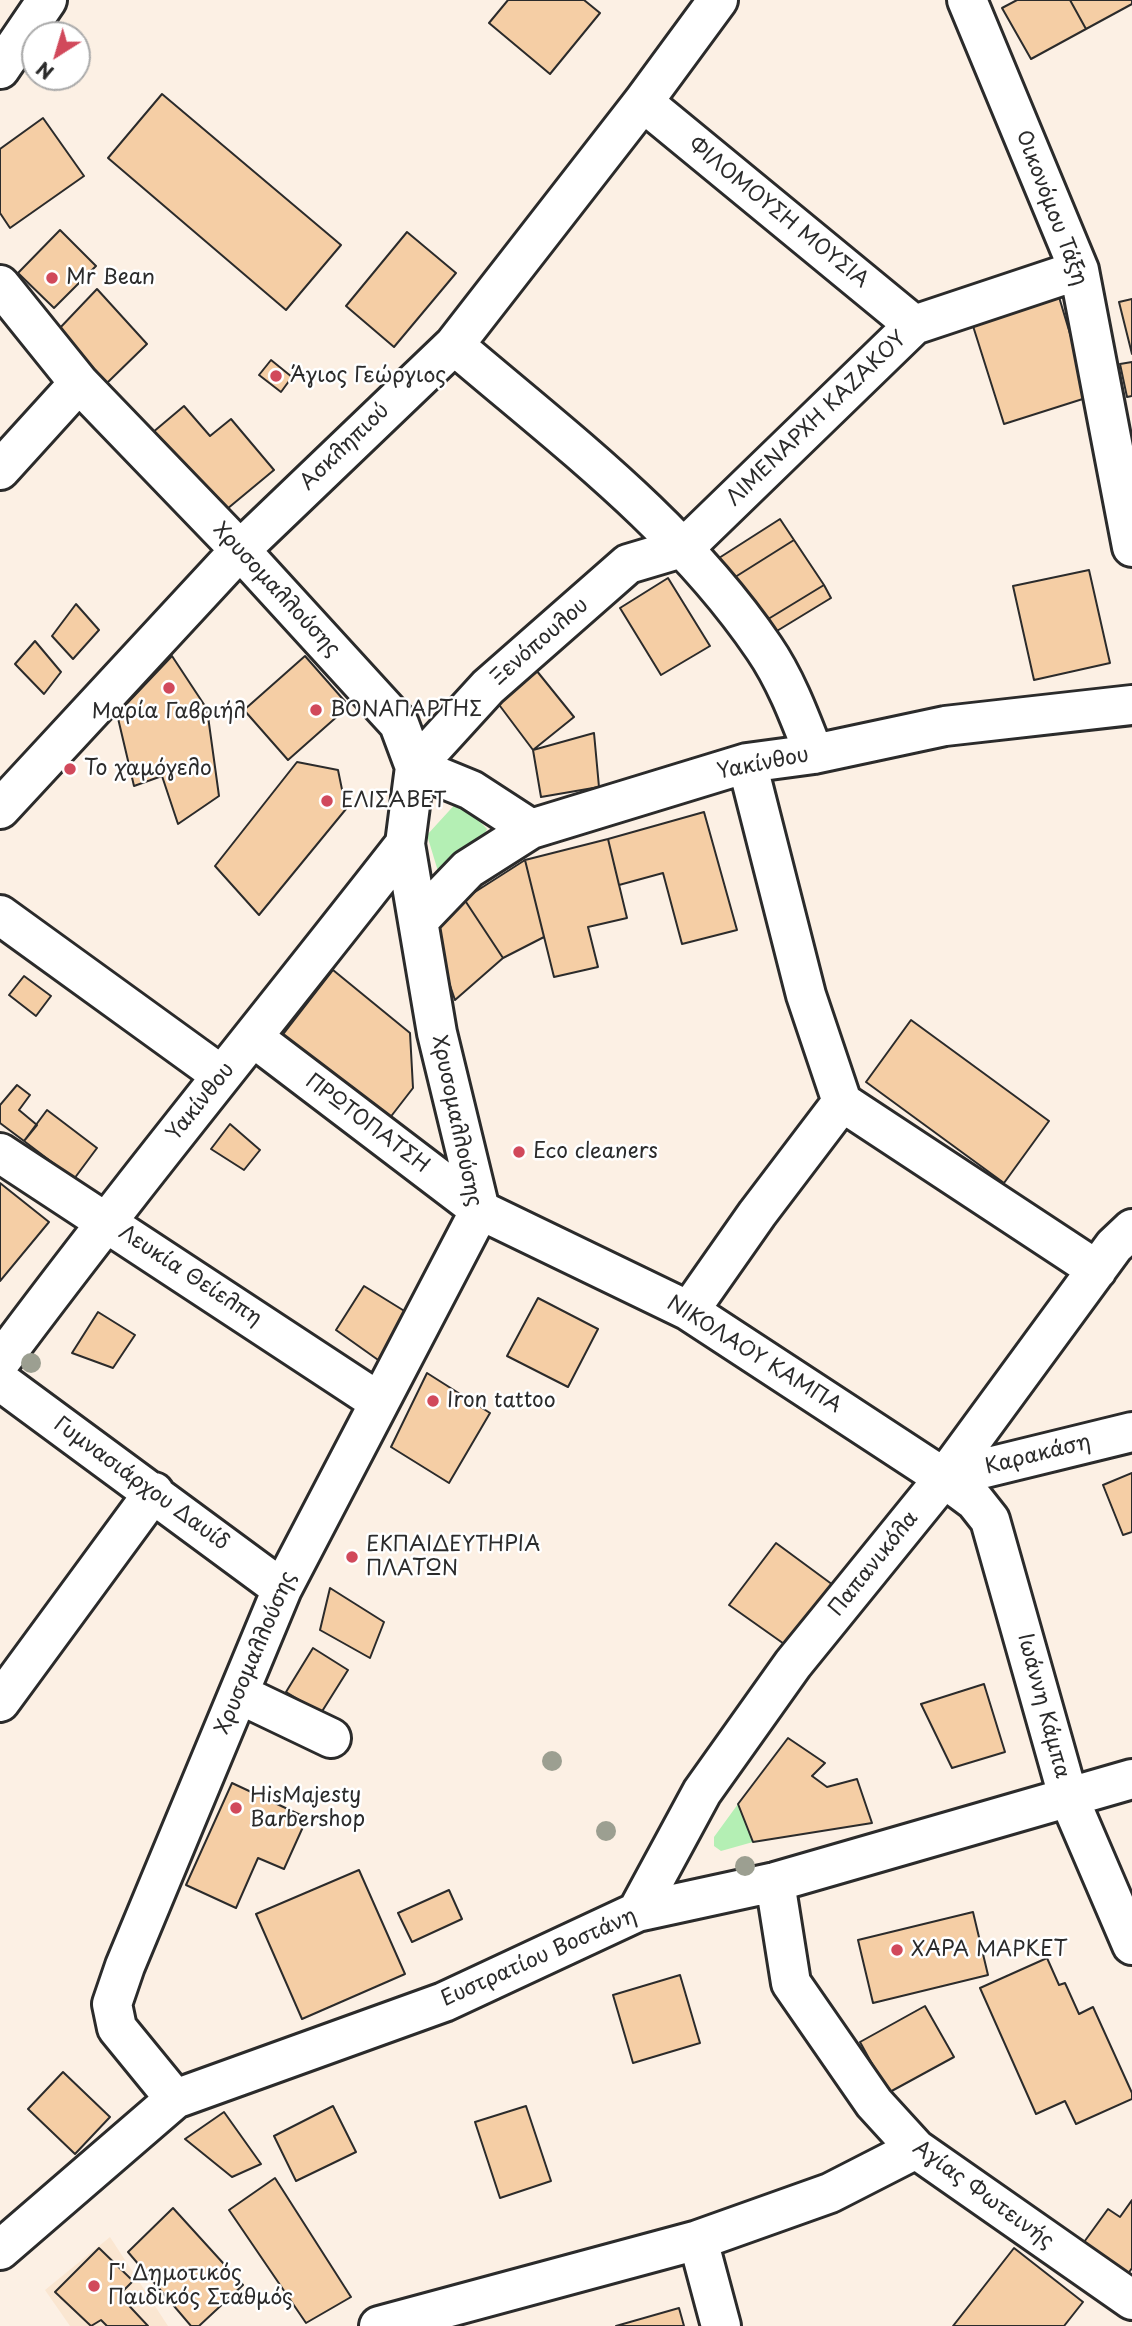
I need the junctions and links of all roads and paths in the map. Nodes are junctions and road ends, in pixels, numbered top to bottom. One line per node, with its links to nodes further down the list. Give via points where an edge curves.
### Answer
1 (47, 0): 4 (street)
2 (718, 0): 5 (street, Ασκληπιού)
3 (967, 0): 6 (street, Οικονόμου Τάξη)
4 (0, 69)
5 (643, 102): 8 (street, ΦΙΛΟΜΟΥΣΗ ΜΟΥΣΙΑ); 9 (street, Ασκληπιού)
6 (1079, 270): 8 (street, ΛΙΜΕΝΑΡΧΗ ΚΑΖΑΚΟΥ); 13 (street, Οικονόμου Τάξη)
7 (0, 285): 10 (street, Χρυσομαλλούσης)
8 (914, 325): 12 (street, ΛΙΜΕΝΑΡΧΗ ΚΑΖΑΚΟΥ)
9 (454, 345): 12 (street); 14 (street, Ασκληπιού)
10 (79, 383): 11 (street); 14 (street, Χρυσομαλλούσης)
11 (0, 470)
12 (685, 547): 16 (street, via 765,649 793,700); 18 (street, Ξενόπουλου, via 628,564 488,687)
13 (1132, 547)
14 (240, 550): 18 (street, Χρυσομαλλούσης, via 399,724); 19 (street, Ασκληπιού)
15 (1132, 705): 16 (street, Υακίνθου, via 945,726)
16 (814, 754): 17 (street, Υακίνθου)
17 (747, 763): 20 (street, Υακίνθου); 26 (street, via 806,995)
18 (415, 767): 20 (street, via 450,779); 21 (street, Χρυσομαλλούσης)
19 (0, 808)
20 (531, 829): 23 (street, Υακίνθου, via 468,869)
21 (405, 844): 23 (street, Χρυσομαλλούσης); 24 (street, Υακίνθου)
22 (0, 915): 25 (street)
23 (418, 920): 28 (street, Χρυσομαλλούσης, via 437,1033)
24 (254, 1038): 25 (street, Υακίνθου); 28 (street, ΠΡΩΤΟΠΑΤΣΗ)
25 (221, 1075): 29 (street, Υακίνθου)
26 (842, 1102): 31 (street); 32 (street)
27 (0, 1153): 29 (street, Λευκία Θείελπη)
28 (480, 1210): 32 (street, ΝΙΚΟΛΑΟΥ ΚΑΜΠΑ); 35 (street, Χρυσομαλλούσης)
29 (104, 1222): 33 (street, Υακίνθου); 35 (street, Λευκία Θείελπη)
30 (1132, 1229): 31 (street, Παπανικόλα)
31 (1097, 1269): 37 (street, Παπανικόλα)
32 (690, 1311): 37 (street, ΝΙΚΟΛΑΟΥ ΚΑΜΠΑ)
33 (0, 1362)
34 (0, 1381): 38 (street, Γυμνασιάρχου Δαυίδ)
35 (379, 1402): 39 (street, Χρυσομαλλούσης)
36 (1132, 1432): 37 (street, Καρακάση)
37 (944, 1478): 44 (street, Ιωάννη Κάμπα, via 990,1520); 46 (street, Παπανικόλα, via 793,1664 702,1792)
38 (154, 1492): 39 (street, Γυμνασιάρχου Δαυίδ); 41 (street)
39 (282, 1589): 40 (street, Χρυσομαλλούσης)
40 (239, 1694): 42 (street); 48 (street, Χρυσομαλλούσης, via 112,2004 117,2028)
41 (0, 1702)
42 (331, 1738)
43 (1132, 1779): 44 (street, Ευστρατίου Βοστάνη)
44 (1068, 1796): 45 (street, Ευστρατίου Βοστάνη); 47 (street, Ιωάννη Κάμπα)
45 (775, 1882): 46 (street, Ευστρατίου Βοστάνη); 49 (street, Αγίας Φωτεινής, via 791,1983 874,2103)
46 (638, 1912): 48 (street, Ευστρατίου Βοστάνη, via 444,2002)
47 (1132, 1945)
48 (176, 2099): 50 (street, Ευστρατίου Βοστάνη)
49 (916, 2149): 51 (street, via 830,2193); 52 (street, Αγίας Φωτεινής)
50 (6, 2235)
51 (698, 2241): 53 (street); 54 (street)
52 (1132, 2300)
53 (379, 2326)
54 (721, 2326)

